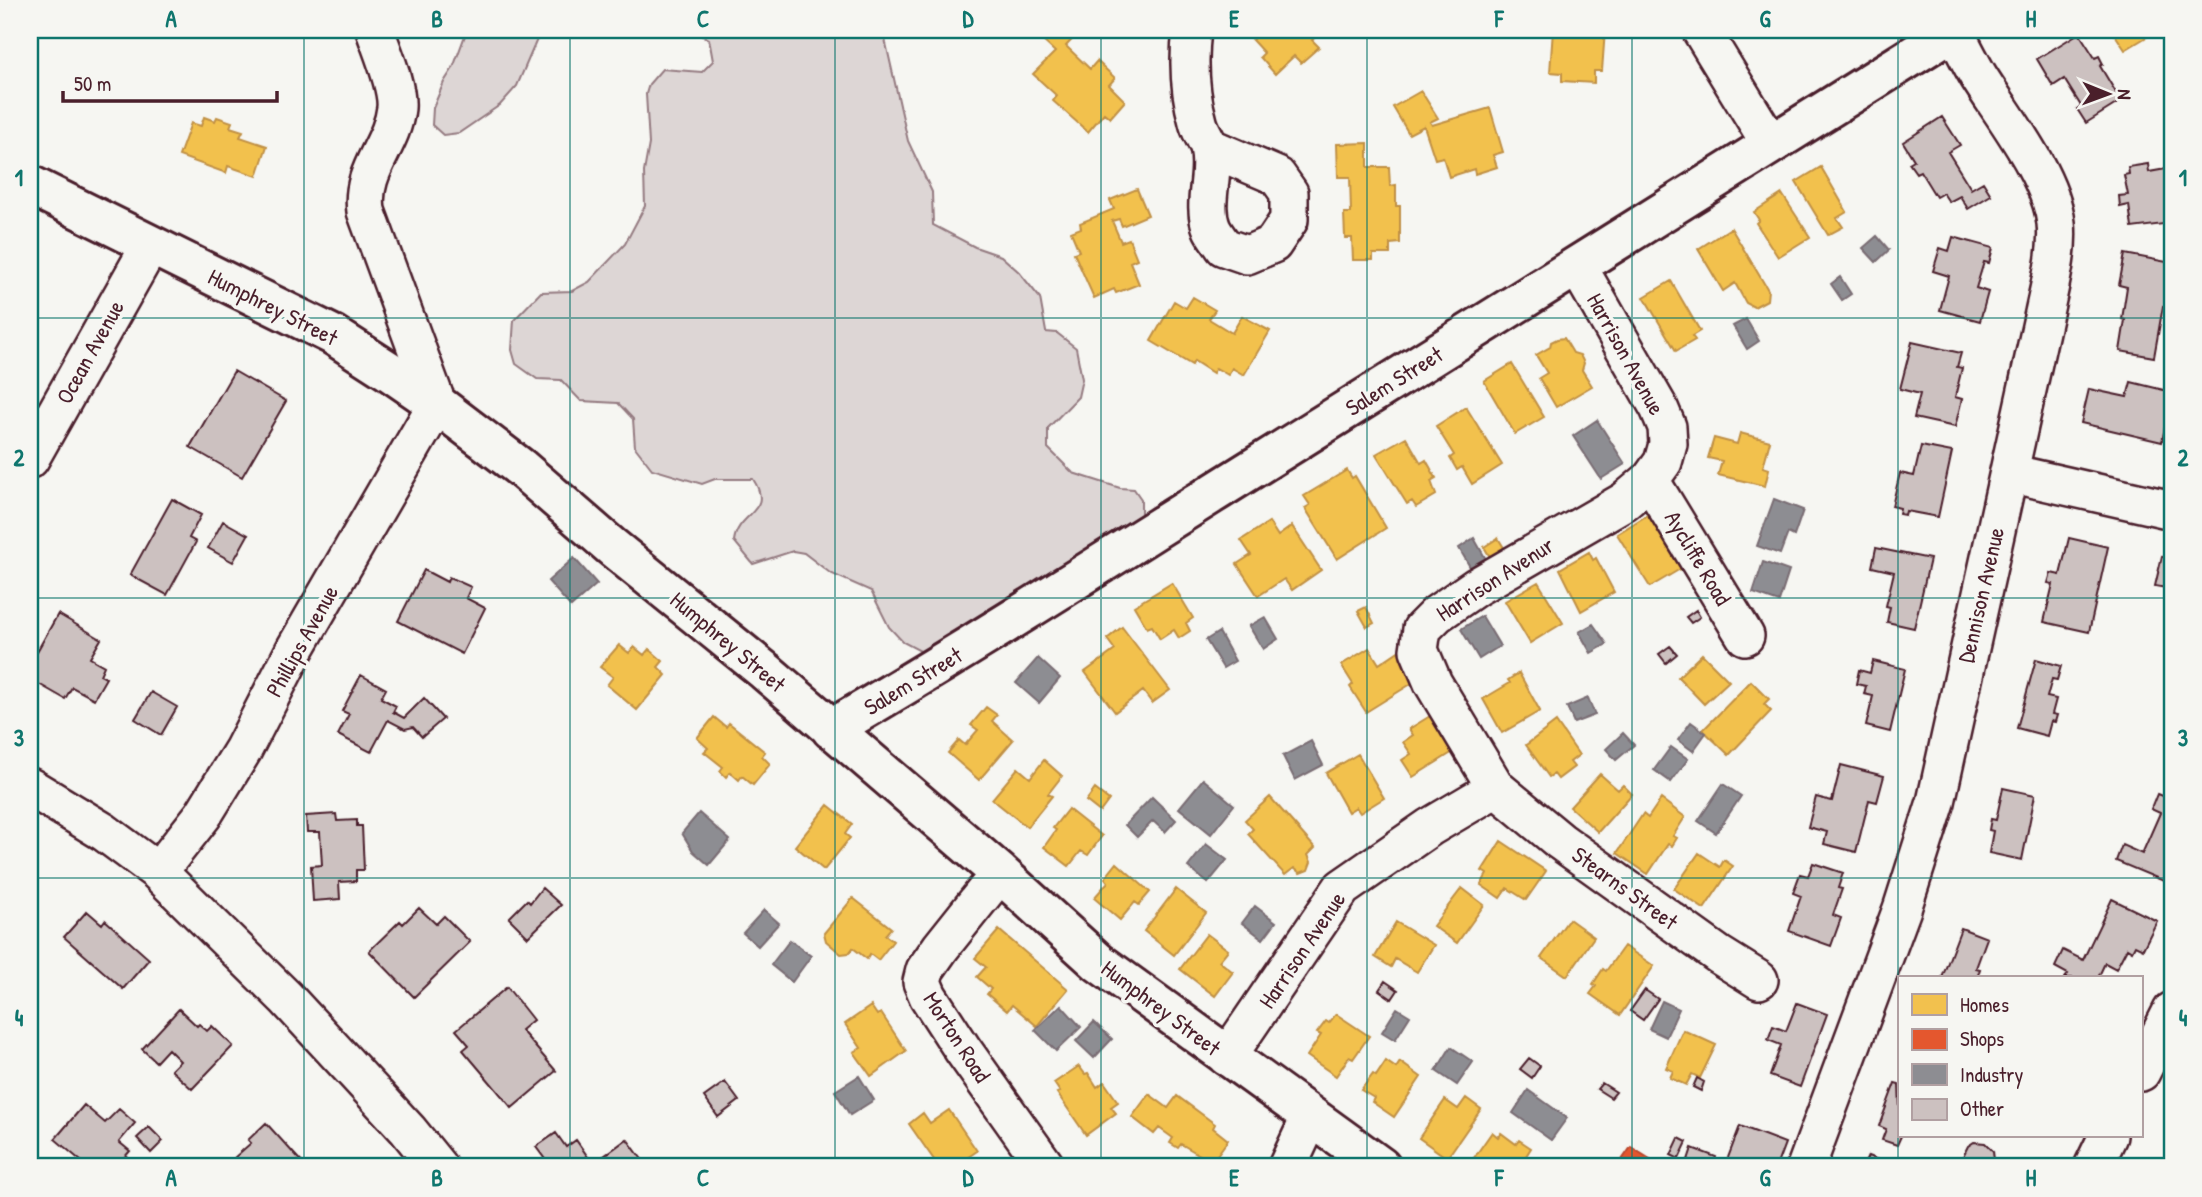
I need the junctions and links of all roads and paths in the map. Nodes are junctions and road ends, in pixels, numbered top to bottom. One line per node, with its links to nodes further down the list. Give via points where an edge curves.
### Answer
1 (375, 30): 10 (street, via 396,107 366,183 366,211)
2 (1192, 30): 6 (street, via 1189,84)
3 (1700, 30): 5 (street)
4 (1954, 30): 5 (main road, Salem Street); 12 (street, Dennison Avenue, via 2050,194 2056,223 2049,286)
5 (1770, 143): 9 (main road, Salem Street)
6 (1209, 148)
7 (30, 185): 8 (main road, Humphrey Street)
8 (150, 246): 10 (main road, Humphrey Street, via 333,335); 11 (street, Ocean Avenue)
9 (1578, 267): 13 (street, Harrison Avenue, via 1667,427 1663,462); 16 (main road, Salem Street)
10 (437, 404): 16 (main road, Humphrey Street, via 521,468); 19 (street, Phillips Avenue, via 295,649 243,750 203,815)
11 (30, 459)
12 (2009, 473): 14 (street); 31 (street, Dennison Avenue, via 1929,825)
13 (1650, 480): 15 (street, Aycliffe Road); 18 (street, Harrison Avenur, via 1625,501 1476,587 1422,629 1419,650 1433,683)
14 (2172, 510)
15 (1745, 636)
16 (831, 729): 20 (main road, Humphrey Street)
17 (30, 787): 19 (street)
18 (1496, 788): 21 (street, Stearns Street, via 1560,841); 23 (street, Harrison Avenue, via 1342,888)
19 (158, 872): 27 (street, via 286,998)
20 (1000, 873): 23 (main road, Humphrey Street, via 1098,962); 28 (street, Morton Road, via 941,947 922,982 963,1050)
21 (1759, 980)
22 (2172, 1011): 24 (street)
23 (1227, 1057): 25 (main road, Humphrey Street)
24 (2142, 1070)
25 (1310, 1118): 29 (street); 30 (main road, Humphrey Street)
26 (2108, 1138): 32 (street)
27 (438, 1167)
28 (1046, 1167)
29 (1287, 1167)
30 (1381, 1167)
31 (1806, 1167)
32 (2093, 1167)

